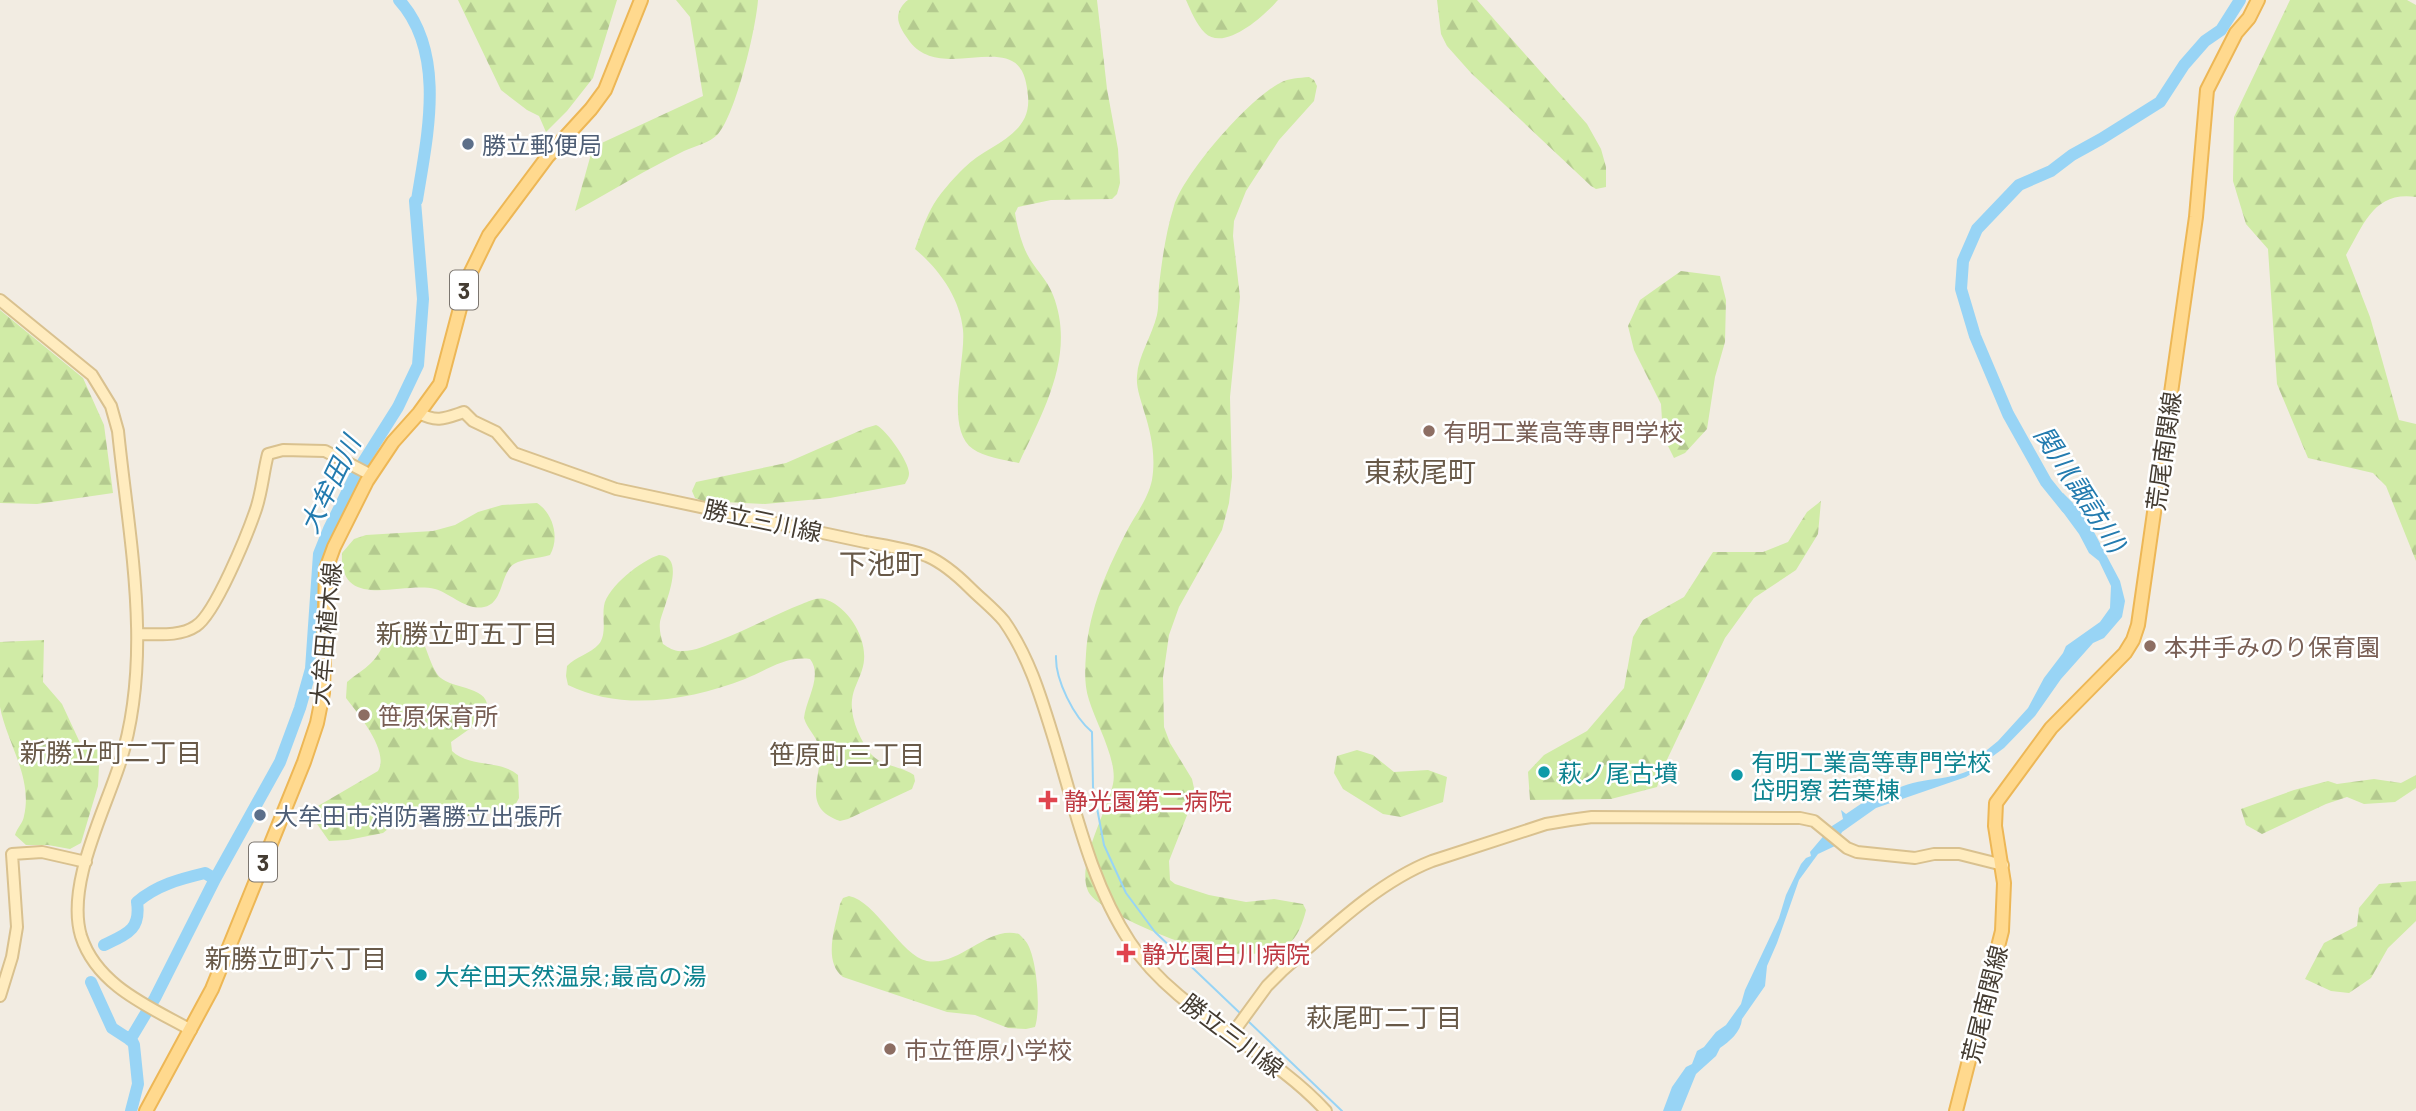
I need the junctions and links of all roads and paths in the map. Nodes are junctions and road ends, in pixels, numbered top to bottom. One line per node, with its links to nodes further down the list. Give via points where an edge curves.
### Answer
1 (640, 0): 4 (main road, 大牟田植木線 / 3, via 605,89 489,235 468,278 440,384)
2 (2258, 0): 8 (main road, 荒尾南関線, via 2207,90 2194,231 2138,625 2125,653 2051,728 1996,803 1995,826)
3 (0, 300): 6 (street, via 92,375 111,406 118,431)
4 (419, 413): 5 (main road, 大牟田植木線 / 3); 11 (street, 勝立三川線, via 438,419 464,412 496,432 514,453 616,489 884,544 940,563 1004,621 1031,671 1084,840 1129,941 1166,985)
5 (364, 472): 6 (street, via 325,451 268,454 255,512 207,617 185,631); 10 (main road, 大牟田植木線 / 3, via 327,569 323,693 317,723 212,989)
6 (138, 634): 7 (street, via 129,731)
7 (86, 862): 9 (street, via 42,852 12,855 16,943); 10 (street, via 77,917 86,949 107,978)
8 (2003, 865): 11 (street, via 1959,854 1903,858 1857,852 1814,821 1800,818 1592,817 1546,824 1432,861 1388,883 1268,986); 14 (main road, 荒尾南関線, via 1998,951)
9 (0, 996)
10 (191, 1030): 12 (main road, 大牟田植木線 / 3)
11 (1232, 1034): 13 (street, 勝立三川線)
12 (146, 1111)
13 (1326, 1111)
14 (1956, 1111)

